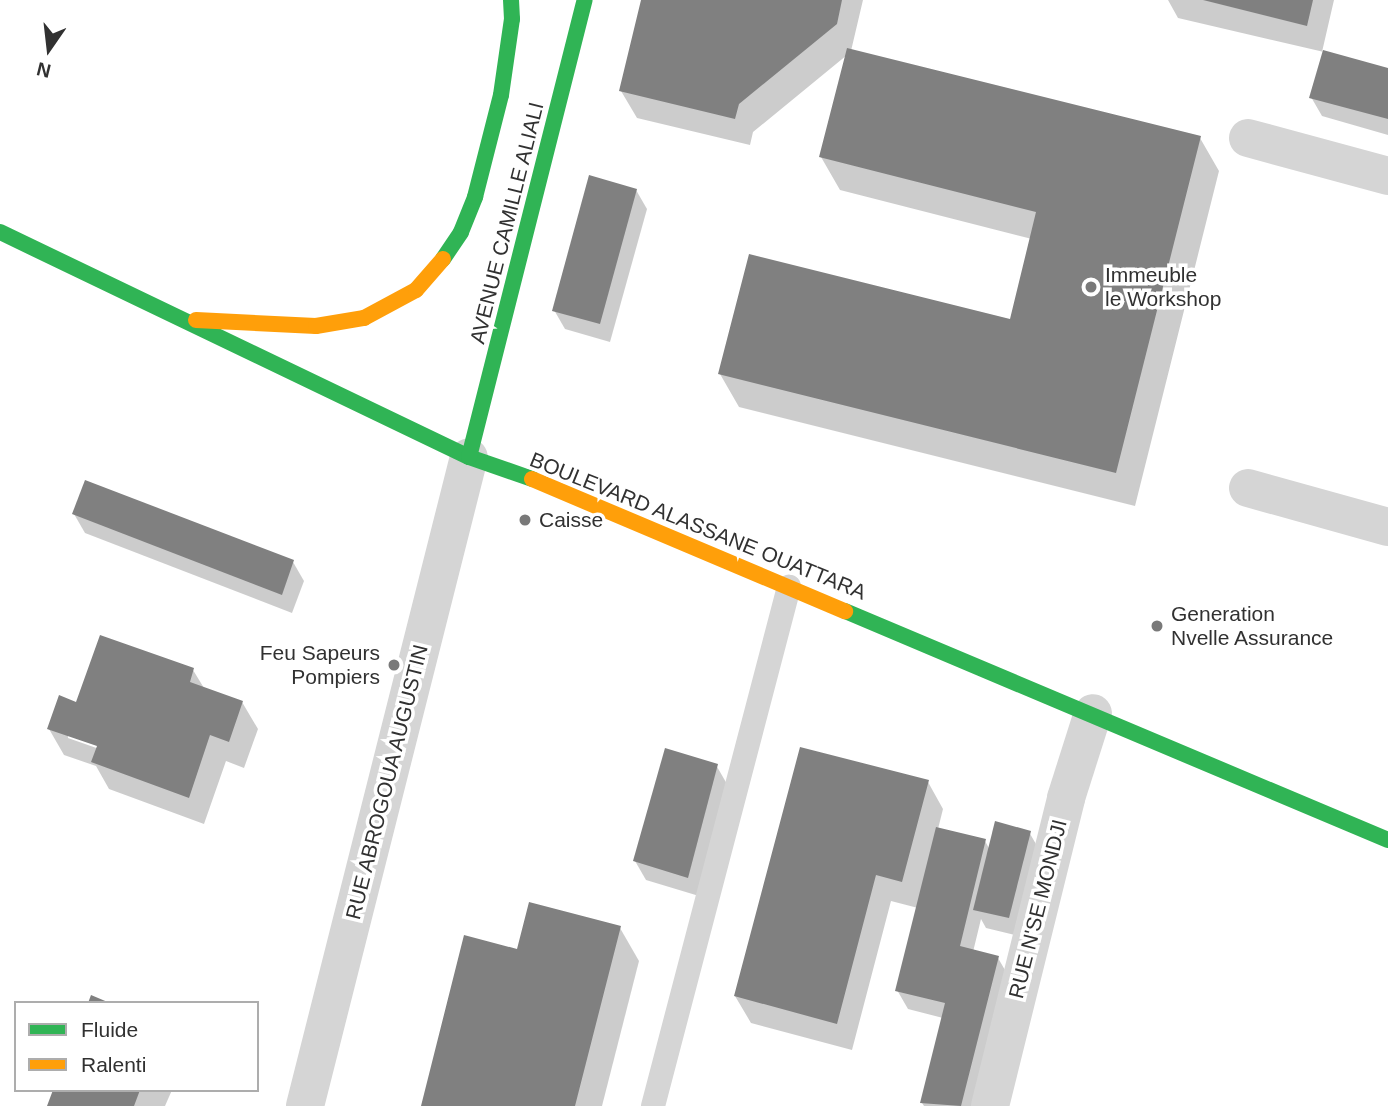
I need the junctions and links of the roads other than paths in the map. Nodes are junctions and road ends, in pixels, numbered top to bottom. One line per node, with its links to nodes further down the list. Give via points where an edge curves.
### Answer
1 (511, 0): 6 (main road, via 501,95 470,208 461,232 416,290 364,318 316,326)
2 (585, 0): 7 (main road, AVENUE CAMILLE ALIALI)
3 (1248, 138): 4 (street)
4 (1388, 176)
5 (0, 233): 6 (main road, BOULEVARD ALASSANE OUATTARA)
6 (179, 319): 7 (main road, BOULEVARD ALASSANE OUATTARA)
7 (468, 457): 10 (main road, BOULEVARD ALASSANE OUATTARA, via 532,479); 13 (street, RUE ABROGOUA AUGUSTIN)
8 (1248, 488): 9 (street)
9 (1388, 527)
10 (789, 587): 11 (main road, BOULEVARD ALASSANE OUATTARA); 14 (lane)
11 (1093, 713): 12 (main road, BOULEVARD ALASSANE OUATTARA); 15 (street, RUE N'SE MONDJI, via 1066,798)
12 (1388, 840)
13 (305, 1106)
14 (653, 1106)
15 (990, 1106)

